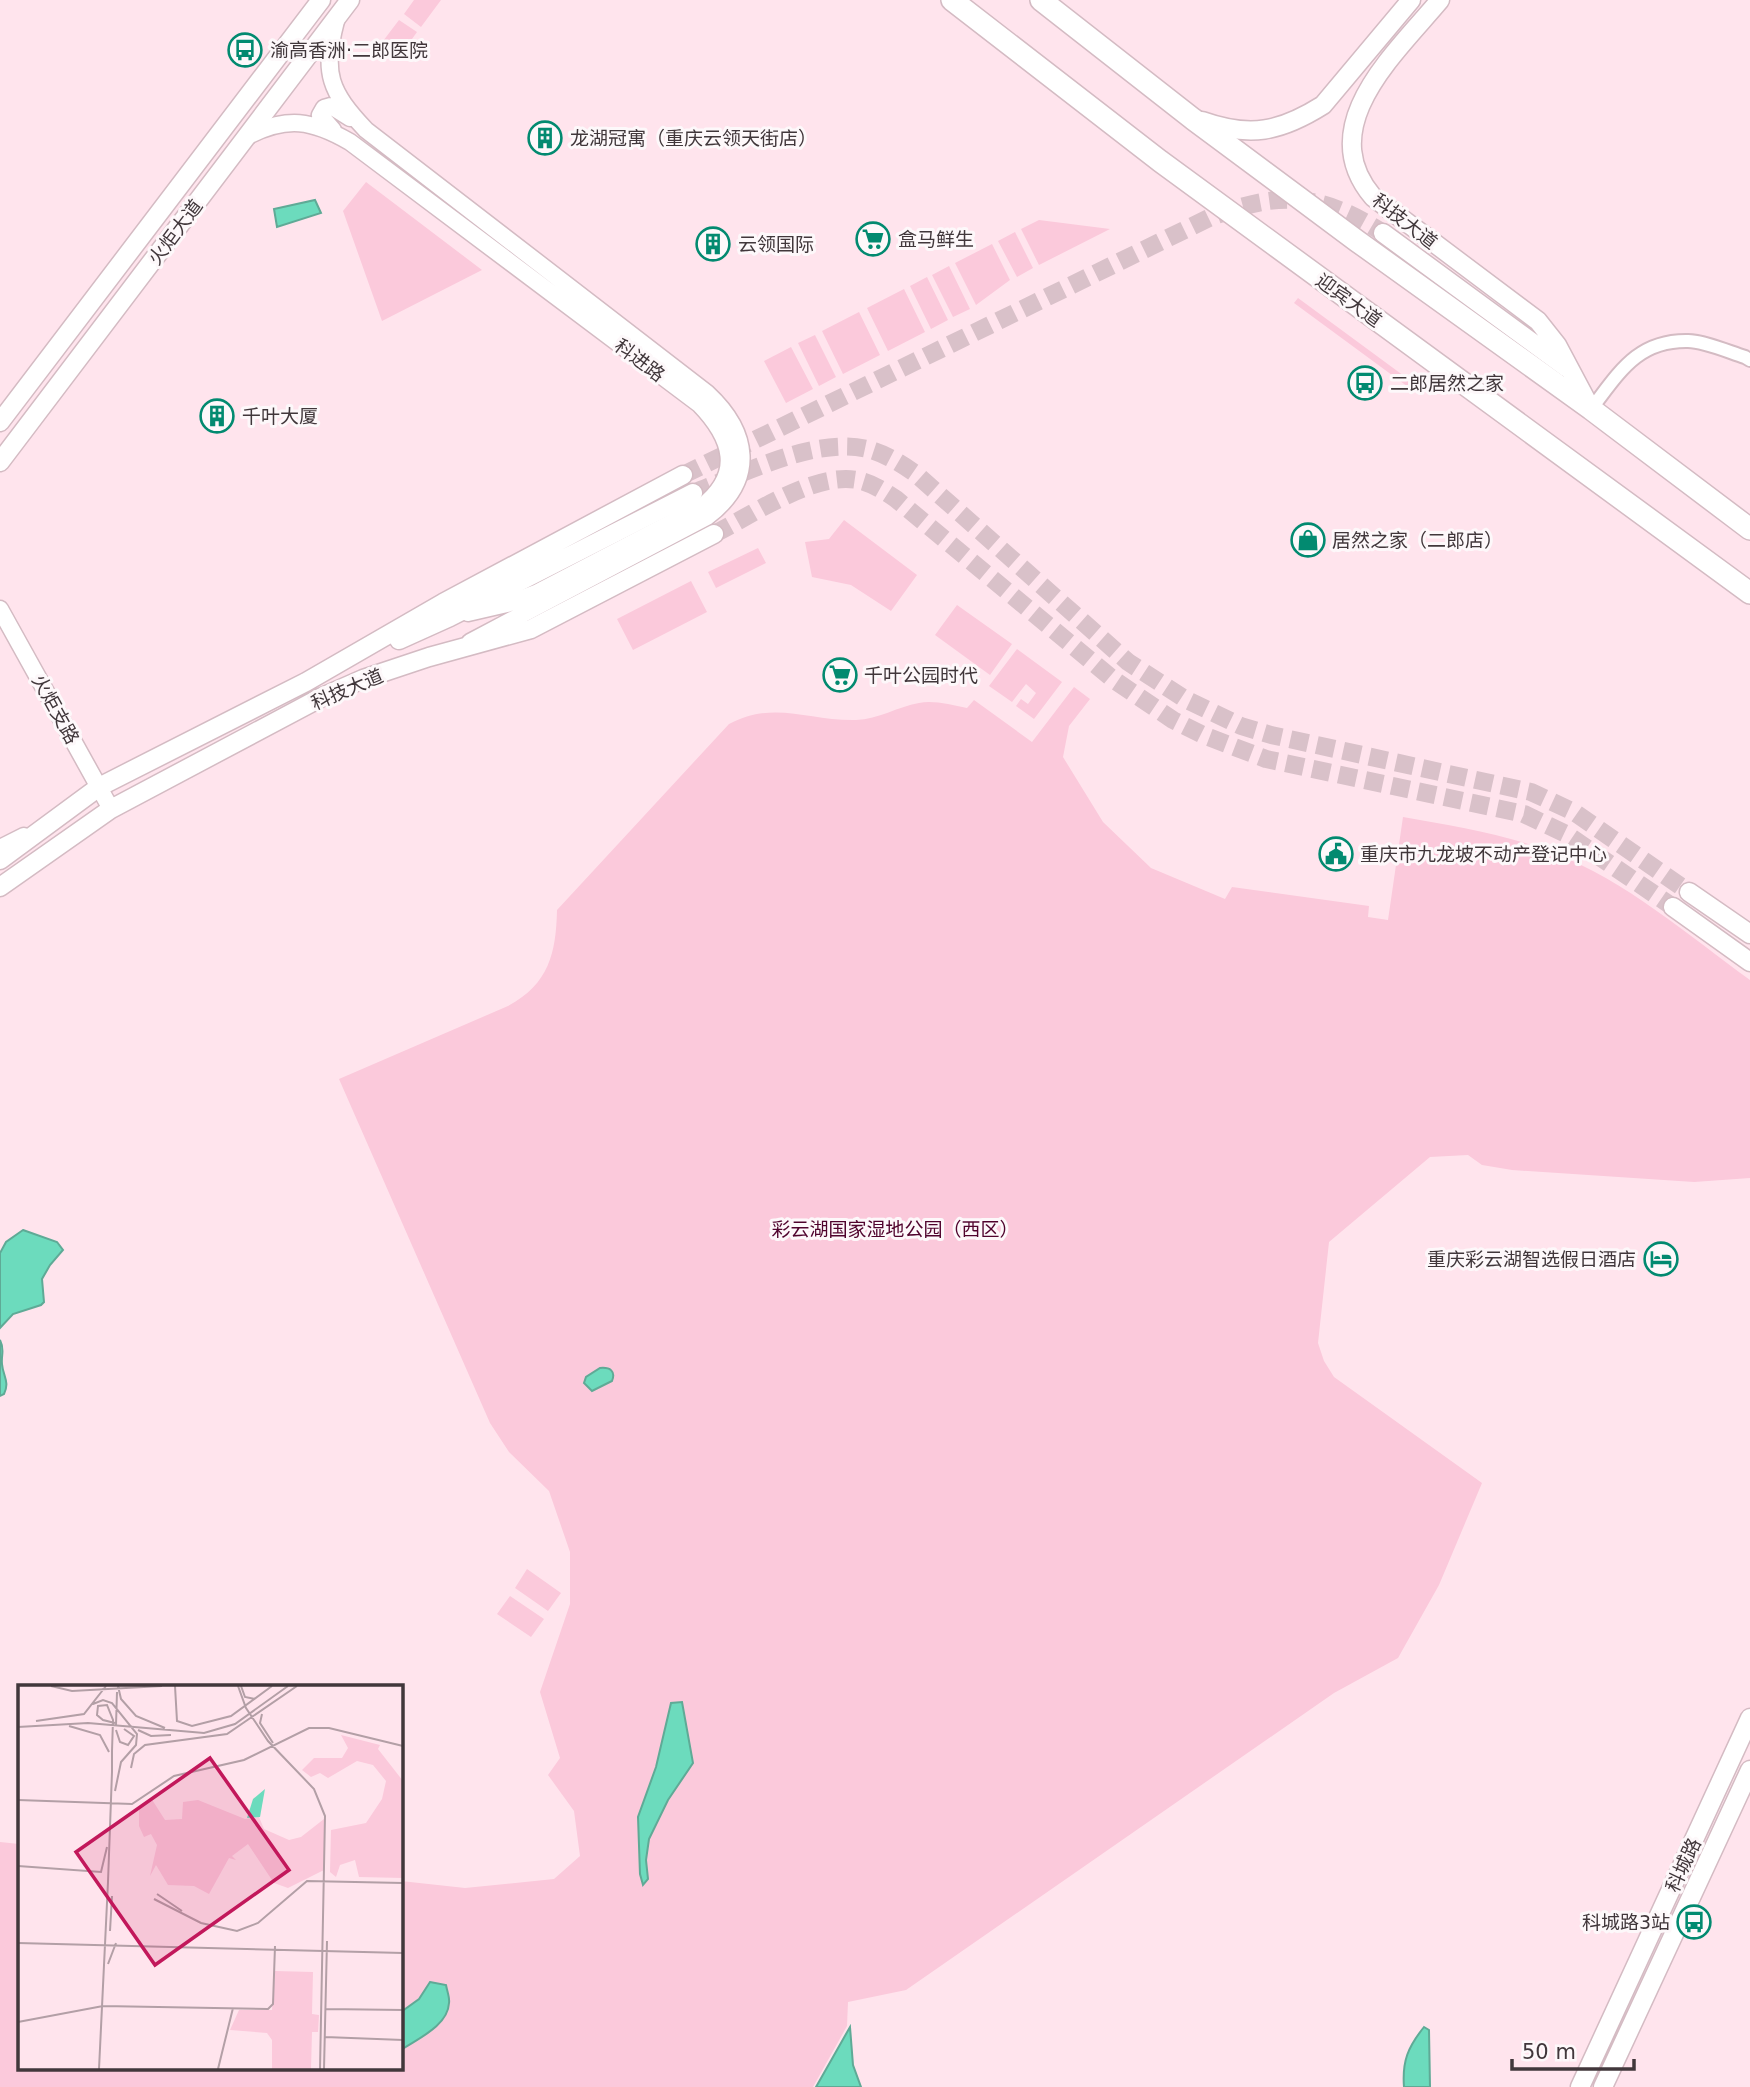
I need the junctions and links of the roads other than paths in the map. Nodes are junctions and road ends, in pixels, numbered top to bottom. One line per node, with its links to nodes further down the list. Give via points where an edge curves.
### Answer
1 (321, 0): 16 (main road, 火炬大道)
2 (350, 0): 7 (main road, 火炬大道)
3 (952, 0): 22 (highway, 迎宾大道, via 1160,161)
4 (1041, 0): 8 (highway)
5 (1411, 0): 8 (main road, via 1323,105 1296,121 1255,132)
6 (1440, 0): 14 (main road, 科技大道, via 1365,95 1352,131 1353,167 1360,183 1389,211 1538,321)
7 (337, 17): 9 (street, via 330,73 341,100); 10 (main road, 火炬大道)
8 (1193, 119): 15 (highway)
9 (366, 130): 11 (street, via 327,106 321,119); 25 (street, via 707,393 732,423 741,447 740,477 725,501 707,517)
10 (248, 136): 11 (street, 科进路, via 284,123 319,127); 17 (main road, 火炬大道)
11 (340, 137): 24 (street, 科进路, via 699,404 718,426 729,449 723,483 701,507 536,593)
12 (1383, 233): 14 (main road, 科技大道)
13 (1750, 360): 15 (street, via 1689,341 1653,346 1624,366)
14 (1573, 372): 15 (main road, 科技大道)
15 (1591, 409): 20 (highway)
16 (0, 422)
17 (0, 462)
18 (683, 475): 26 (main road, 科技大道)
19 (693, 493): 24 (main road)
20 (1750, 529)
21 (714, 534): 25 (main road, 科技大道, via 531,629)
22 (1745, 589)
23 (0, 608): 27 (street, 火炬支路)
24 (450, 617): 26 (main road)
25 (455, 649): 28 (main road, 科技大道, via 344,687)
26 (306, 682): 27 (main road, 科技大道)
27 (99, 787): 28 (street, 火炬支路); 29 (main road, 科技大道)
28 (111, 810): 32 (main road, 科技大道)
29 (48, 824): 30 (street); 31 (main road, 科技大道)
30 (0, 848)
31 (0, 860)
32 (0, 887)
33 (1689, 891): 35 (main road)
34 (1673, 906): 36 (main road)
35 (1750, 934)
36 (1750, 962)
37 (1750, 1718): 39 (main road, 科城路)
38 (1750, 1770): 40 (main road, 科城路)
39 (1580, 2087)
40 (1603, 2087)

